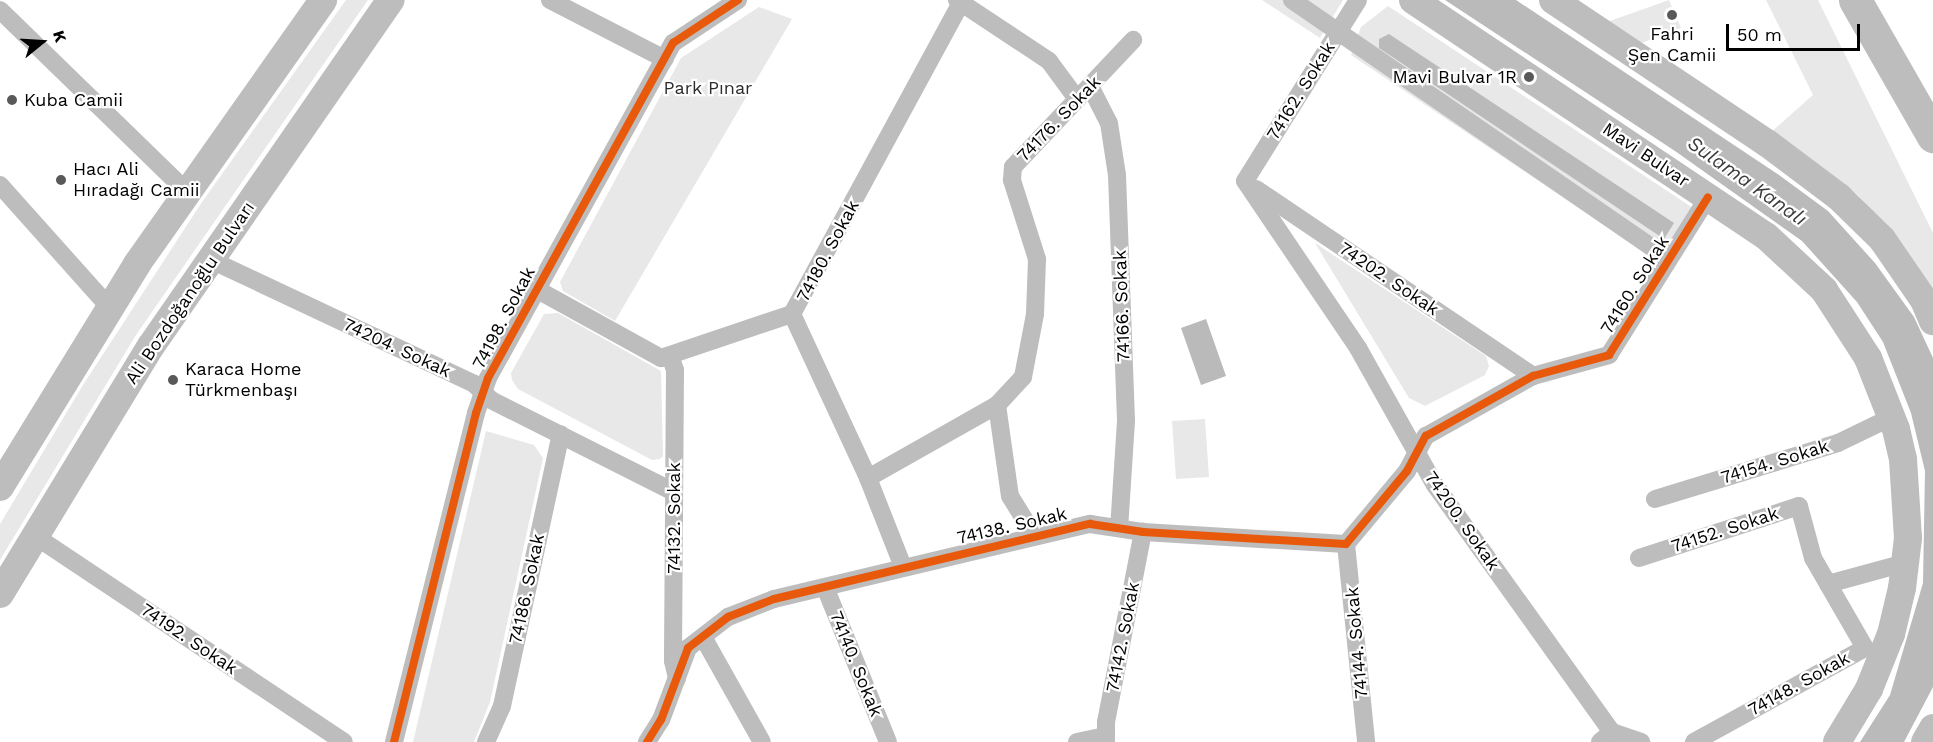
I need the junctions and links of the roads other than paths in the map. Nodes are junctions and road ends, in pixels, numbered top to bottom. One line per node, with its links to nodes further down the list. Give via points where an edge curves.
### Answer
1 (323, 0): 21 (main road)
2 (391, 0): 24 (main road, Ali Bozdoğanoğlu Bulvarı)
3 (550, 0): 15 (street)
4 (738, 0): 15 (street, 74198. Sokak, via 673,43)
5 (1292, 0): 13 (street)
6 (1358, 0): 13 (street, 74162. Sokak)
7 (1413, 0): 22 (main road, Mavi Bulvar)
8 (1553, 0): 28 (main road, via 1738,123 1839,197 1882,239 1924,300)
9 (1854, 0): 18 (highway)
10 (1879, 0): 17 (highway)
11 (959, 1): 16 (street, via 1049,61); 27 (street, 74180. Sokak)
12 (0, 10): 21 (street)
13 (1338, 31): 19 (street, 74162. Sokak); 23 (street)
14 (1133, 40): 16 (street, 74176. Sokak)
15 (665, 59): 25 (street, 74198. Sokak)
16 (1084, 94): 32 (street, 74176. Sokak, via 1013,167 1012,180 1037,259 1035,314 1023,377); 40 (street, 74166. Sokak, via 1109,123 1117,175 1126,421)
17 (1933, 114)
18 (1933, 136)
19 (1245, 181): 30 (street, 74202. Sokak); 35 (street, 74200. Sokak, via 1358,348)
20 (0, 186): 26 (street)
21 (187, 192): 26 (main road)
22 (1708, 197): 23 (street, 74160. Sokak); 33 (main road, Mavi Bulvar, via 1774,243 1824,291 1868,358)
23 (1669, 259): 30 (street, 74160. Sokak, via 1609,355)
24 (211, 260): 31 (street, 74204. Sokak, via 474,384); 43 (main road, Ali Bozdoğanoğlu Bulvarı, via 152,346)
25 (536, 289): 29 (street, via 661,358); 31 (street, 74198. Sokak)
26 (110, 308): 37 (main road)
27 (792, 314): 29 (street, 74180. Sokak); 36 (street)
28 (1933, 321)
29 (671, 358): 38 (street, 74132. Sokak, via 675,370)
30 (1533, 376): 35 (street, 74160. Sokak, via 1426,436)
31 (482, 392): 34 (street, 74204. Sokak); 57 (street, 74198. Sokak)
32 (997, 405): 36 (street, 74176. Sokak); 42 (street, via 1010,496)
33 (1892, 417): 39 (street, 74154. Sokak, via 1838,443); 46 (main road, Mavi Bulvar, via 1908,500)
34 (561, 434): 38 (street, 74204. Sokak); 58 (street, 74186. Sokak, via 502,706)
35 (1417, 452): 44 (street, via 1407,471); 54 (street, 74200. Sokak, via 1435,485)
36 (868, 478): 47 (street)
37 (0, 486)
38 (674, 492): 52 (street, 74132. Sokak, via 673,662)
39 (1655, 499)
40 (1119, 528): 41 (street, 74138. Sokak); 42 (street, 74138. Sokak, via 1090,524)
41 (1143, 532): 44 (street, 74138. Sokak); 55 (street, 74142. Sokak)
42 (1034, 535): 47 (street, 74138. Sokak)
43 (35, 536): 50 (main road, Ali Bozdoğanoğlu Bulvarı); 56 (street, 74192. Sokak)
44 (1346, 544): 63 (street, 74144. Sokak)
45 (1639, 558): 48 (street, 74152. Sokak, via 1799,506 1813,558)
46 (1905, 563): 48 (street); 66 (main road, Mavi Bulvar, via 1900,597 1880,665)
47 (903, 567): 49 (street, 74138. Sokak)
48 (1828, 584): 65 (street, 74148. Sokak, via 1865,648)
49 (825, 587): 51 (street, 74138. Sokak, via 774,599 728,617); 61 (street, 74140. Sokak)
50 (0, 594)
51 (703, 637): 52 (street, 74138. Sokak, via 688,648); 60 (street)
52 (677, 679): 59 (street, 74138. Sokak, via 661,720)
53 (1933, 728): 67 (main road)
54 (1606, 737): 64 (street)
55 (1106, 739): 62 (street)
56 (344, 742)
57 (394, 742)
58 (486, 742)
59 (647, 742)
60 (762, 742)
61 (888, 742)
62 (1077, 742)
63 (1366, 742)
64 (1641, 742)
65 (1694, 742)
66 (1837, 742)
67 (1925, 742)

